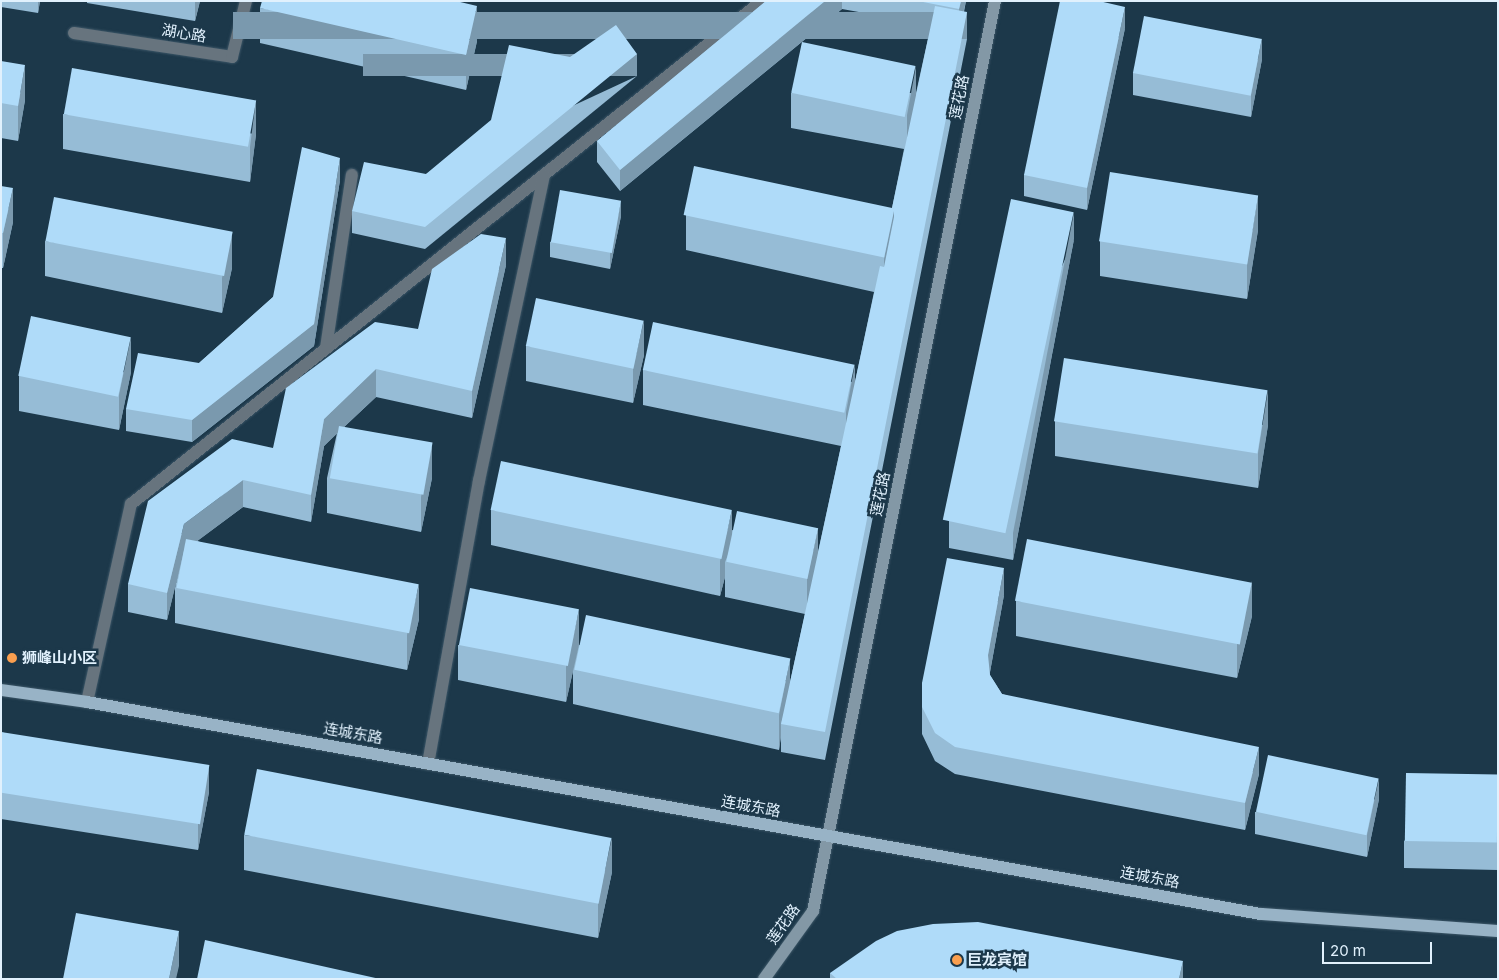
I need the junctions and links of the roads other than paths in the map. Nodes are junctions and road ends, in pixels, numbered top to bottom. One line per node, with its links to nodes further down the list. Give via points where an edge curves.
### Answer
1 (246, 1): 4 (lane, 湖心路, via 232,57)
2 (762, 1): 6 (lane)
3 (995, 1): 11 (main road, 莲花路)
4 (74, 33)
5 (352, 175): 7 (lane)
6 (544, 175): 7 (lane); 10 (lane, via 479,481)
7 (326, 348): 9 (lane, via 131,504)
8 (1, 690): 9 (main road, 连城东路)
9 (87, 702): 10 (main road, 连城东路)
10 (428, 764): 11 (main road, 连城东路)
11 (829, 836): 12 (main road, 连城东路, via 1261,914); 13 (main road, 莲花路, via 813,911)
12 (1498, 931)
13 (764, 979)

